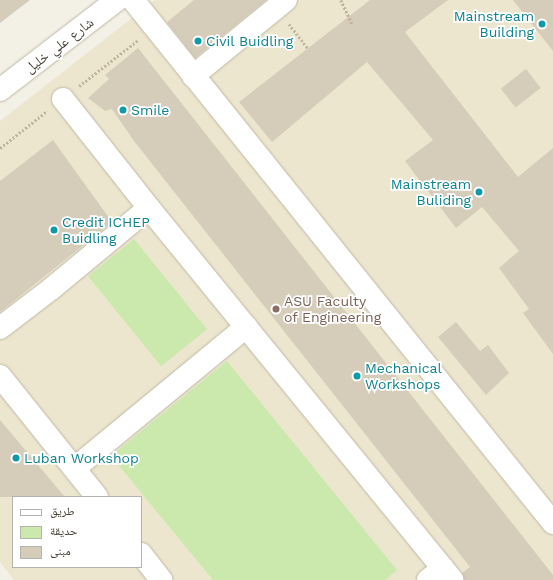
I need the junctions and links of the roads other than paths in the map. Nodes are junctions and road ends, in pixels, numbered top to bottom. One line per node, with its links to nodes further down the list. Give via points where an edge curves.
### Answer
1 (117, 0): 5 (street, شارع علي خليل)
2 (133, 0): 4 (street)
3 (281, 4): 4 (street)
4 (193, 76): 13 (street)
5 (0, 90)
6 (63, 99): 7 (street)
7 (149, 208): 8 (street); 9 (street)
8 (246, 327): 11 (street); 15 (street)
9 (0, 328)
10 (0, 376): 11 (street)
11 (75, 468): 12 (street)
12 (96, 496)
13 (553, 523)
14 (142, 555): 16 (street)
15 (441, 576)
16 (161, 580)

